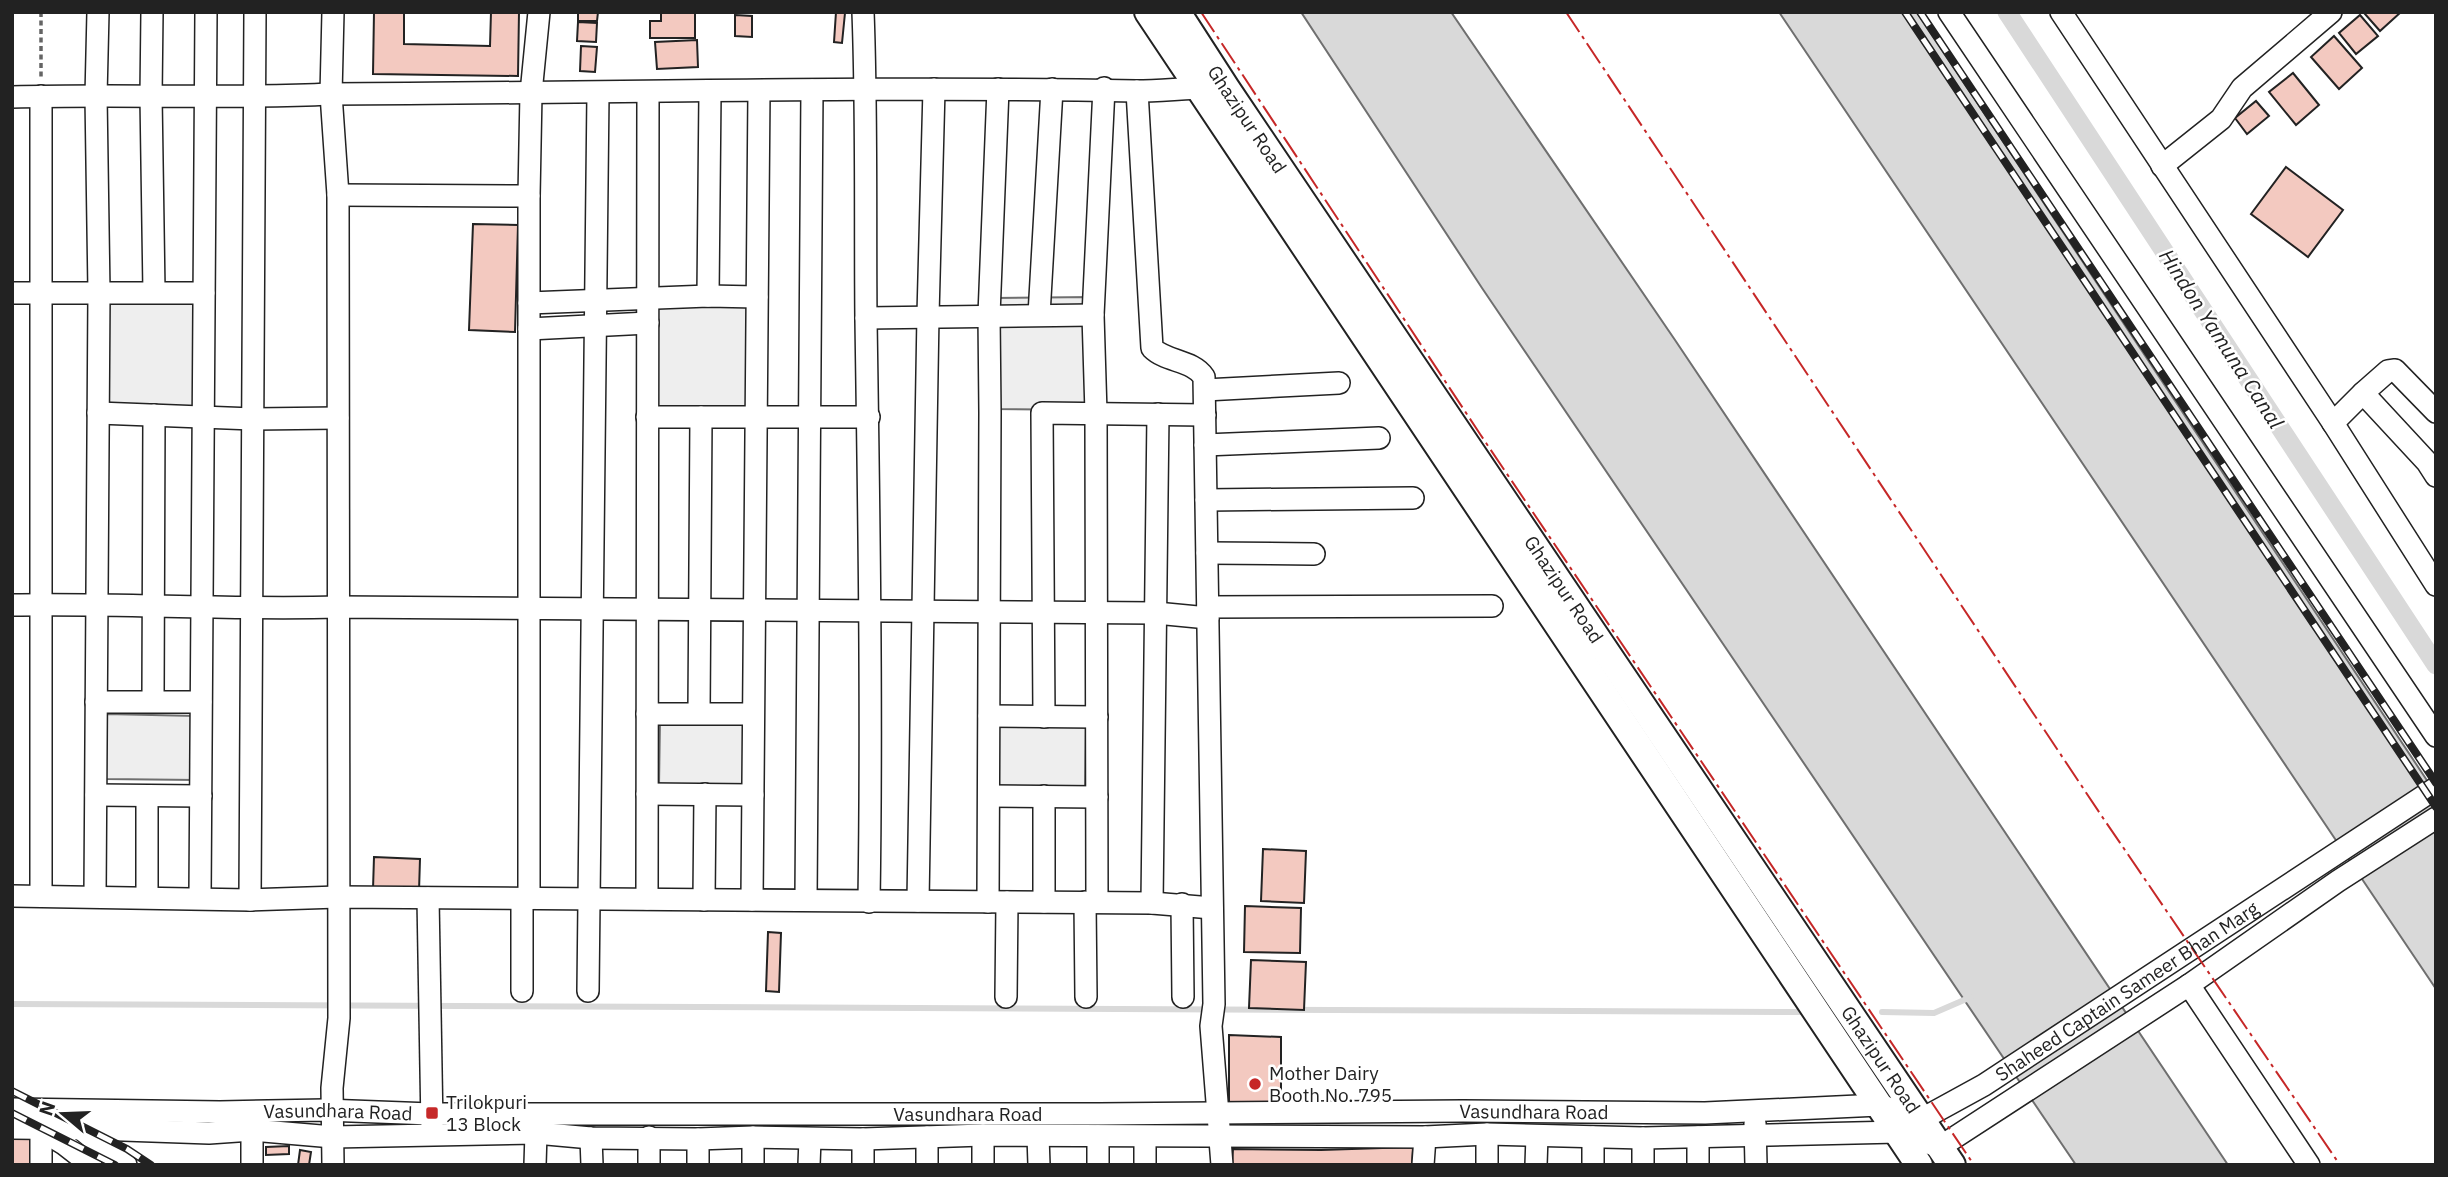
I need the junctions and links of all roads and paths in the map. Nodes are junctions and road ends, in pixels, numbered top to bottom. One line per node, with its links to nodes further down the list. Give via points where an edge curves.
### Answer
1 (41, 12): 29 (path)
2 (98, 12): 30 (street)
3 (152, 12): 31 (street)
4 (206, 12): 32 (street)
5 (255, 12): 34 (street)
6 (333, 12): 28 (street)
7 (539, 12): 26 (street)
8 (863, 12): 22 (street)
9 (1148, 12): 14 (main road, Ghazipur Road)
10 (1177, 12): 15 (main road, Ghazipur Road)
11 (1949, 12): 112 (street)
12 (2061, 12): 35 (street)
13 (2331, 12): 35 (street, via 2242,88 2221,119)
14 (1197, 88): 15 (street); 23 (street); 152 (main road, Ghazipur Road)
15 (1226, 88): 157 (main road, Ghazipur Road)
16 (934, 89): 17 (street); 22 (street); 48 (street)
17 (998, 89): 18 (street); 49 (street)
18 (1052, 89): 19 (street); 50 (street)
19 (1104, 89): 23 (street); 51 (street)
20 (812, 90): 21 (street); 22 (street); 70 (street)
21 (759, 91): 25 (street); 44 (street)
22 (866, 91): 52 (street)
23 (1137, 91): 57 (street, via 1152,348 1198,370)
24 (648, 92): 25 (street); 27 (street); 45 (street)
25 (710, 92): 43 (street)
26 (531, 93): 27 (street); 28 (street); 37 (street)
27 (598, 93): 46 (street)
28 (331, 94): 34 (street); 36 (street)
29 (41, 96): 30 (street); 33 (street); 38 (street)
30 (96, 96): 31 (street); 39 (street)
31 (150, 96): 32 (street); 40 (street)
32 (206, 96): 34 (street); 42 (street)
33 (12, 97)
34 (254, 97): 72 (street)
35 (2162, 166): 73 (street)
36 (338, 195): 37 (street); 68 (street)
37 (529, 196): 47 (street)
38 (41, 292): 39 (street); 41 (street); 83 (street)
39 (99, 292): 40 (street); 60 (street)
40 (154, 292): 42 (street)
41 (12, 293)
42 (204, 293): 65 (street)
43 (708, 296): 44 (street); 45 (street)
44 (757, 297): 69 (street)
45 (647, 299): 46 (street); 53 (street)
46 (596, 300): 47 (street); 54 (street)
47 (529, 303): 55 (street)
48 (928, 315): 49 (street); 52 (street); 97 (street)
49 (989, 315): 50 (street); 98 (street)
50 (1040, 315): 51 (street)
51 (1093, 315): 61 (street)
52 (866, 318): 71 (street)
53 (648, 323): 54 (street); 66 (street)
54 (596, 326): 55 (street); 91 (street)
55 (529, 329): 89 (street)
56 (1339, 383): 57 (street)
57 (1205, 390): 64 (street)
58 (2363, 393): 59 (street, via 2388,370 2395,370); 73 (street); 76 (street)
59 (2436, 412)
60 (98, 413): 63 (street); 84 (street)
61 (1096, 414): 62 (street); 99 (street, via 1042,413); 100 (street)
62 (1158, 414): 64 (street); 101 (street)
63 (154, 415): 65 (street); 85 (street)
64 (1205, 415): 75 (street)
65 (203, 416): 72 (street); 87 (street)
66 (647, 417): 67 (street); 92 (street)
67 (701, 417): 69 (street); 93 (street)
68 (338, 418): 72 (street); 88 (street)
69 (756, 418): 70 (street); 94 (street)
70 (810, 418): 71 (street); 95 (street)
71 (869, 418): 96 (street)
72 (253, 419): 90 (street)
73 (2333, 423): 81 (street)
74 (1379, 438): 75 (street)
75 (1205, 445): 78 (street)
76 (2433, 464)
77 (1413, 498): 78 (street)
78 (1206, 500): 79 (street)
79 (1207, 553): 80 (street); 102 (street)
80 (1314, 554)
81 (2436, 585)
82 (12, 605): 83 (street)
83 (41, 605): 84 (street); 124 (street)
84 (97, 605): 85 (street); 104 (street)
85 (153, 606): 87 (street); 103 (street)
86 (1492, 606): 102 (street)
87 (202, 607): 90 (street); 105 (street)
88 (338, 607): 89 (street); 90 (street); 129 (street)
89 (529, 608): 91 (street); 131 (street)
90 (251, 609): 133 (street)
91 (592, 609): 92 (street); 134 (street)
92 (647, 609): 93 (street); 107 (street)
93 (699, 609): 94 (street); 106 (street)
94 (754, 610): 95 (street); 108 (street)
95 (808, 610): 96 (street); 137 (street)
96 (871, 610): 97 (street); 139 (street)
97 (924, 611): 98 (street); 138 (street)
98 (989, 612): 99 (street); 109 (street)
99 (1043, 612): 100 (street); 110 (street)
100 (1096, 612): 101 (street); 111 (street)
101 (1156, 613): 102 (street); 143 (street)
102 (1208, 613): 145 (street)
103 (153, 701): 104 (street); 105 (street)
104 (96, 702): 117 (street)
105 (201, 702): 119 (street)
106 (699, 713): 107 (street); 108 (street)
107 (647, 714): 114 (street)
108 (753, 714): 116 (street)
109 (989, 716): 110 (street); 120 (street)
110 (1044, 717): 111 (street)
111 (1097, 717): 122 (street)
112 (2436, 736)
113 (2436, 788): 157 (street, Shaheed Captain Sameer Bhan Marg, via 1984,1085)
114 (647, 794): 115 (street); 132 (street)
115 (705, 794): 116 (street); 135 (street)
116 (753, 795): 136 (street)
117 (96, 796): 118 (street); 125 (street)
118 (147, 796): 119 (street); 127 (street)
119 (201, 796): 128 (street)
120 (989, 796): 121 (street); 140 (street)
121 (1044, 796): 122 (street); 141 (street)
122 (1097, 797): 142 (street)
123 (2436, 818): 146 (street, Shaheed Captain Sameer Bhan Marg)
124 (41, 896): 125 (street); 126 (street)
125 (95, 896): 127 (street)
126 (12, 897)
127 (147, 897): 128 (street)
128 (200, 897): 133 (street)
129 (338, 897): 130 (street); 133 (street); 154 (street, via 339,1018)
130 (428, 898): 131 (street); 158 (street)
131 (526, 898): 134 (street); 147 (street)
132 (647, 899): 134 (street); 135 (street)
133 (250, 900)
134 (589, 900): 148 (street)
135 (704, 900): 136 (street)
136 (752, 900): 137 (street)
137 (806, 900): 139 (street)
138 (918, 901): 139 (street); 140 (street)
139 (869, 902)
140 (997, 902): 141 (street); 149 (street)
141 (1044, 902): 142 (street)
142 (1091, 902): 143 (street); 150 (street)
143 (1152, 903): 144 (street)
144 (1182, 904): 145 (street); 151 (street)
145 (1212, 908): 156 (street, via 1211,1026)
146 (2189, 985): 185 (street, Shaheed Captain Sameer Bhan Marg, via 1999,1107); 212 (street)
147 (522, 991)
148 (588, 991)
149 (1006, 997)
150 (1086, 997)
151 (1183, 997)
152 (1879, 1105): 155 (street, Vasundhara Road); 157 (street, Vasundhara Road); 163 (main road, Ghazipur Road)
153 (12, 1109): 159 (street, Vasundhara Road)
154 (332, 1111): 158 (street, Vasundhara Road); 159 (street, Vasundhara Road, via 220,1112); 172 (street)
155 (1754, 1111): 156 (street, Vasundhara Road); 171 (street)
156 (1219, 1114): 158 (street, Vasundhara Road); 176 (street)
157 (1922, 1119): 185 (main road, Ghazipur Road)
158 (432, 1124): 164 (street, Vasundhara Road); 172 (street, Vasundhara Road)
159 (85, 1126): 161 (street, Vasundhara Road); 162 (street, Vasundhara Road, via 209,1133); 186 (street); 188 (street)
160 (12, 1129): 161 (street, Vasundhara Road)
161 (41, 1130): 186 (street); 187 (street)
162 (252, 1130): 172 (street, Vasundhara Road); 189 (street)
163 (1898, 1132): 171 (street, Vasundhara Road); 185 (street); 211 (main road, Ghazipur Road)
164 (536, 1133): 179 (street, Vasundhara Road); 191 (street)
165 (1487, 1134): 169 (street, Vasundhara Road); 177 (street, Vasundhara Road); 205 (street)
166 (983, 1135): 167 (street, Vasundhara Road); 180 (street, Vasundhara Road); 199 (street)
167 (1038, 1136): 168 (street, Vasundhara Road); 200 (street)
168 (1098, 1136): 175 (street, Vasundhara Road); 201 (street)
169 (1536, 1136): 170 (street, Vasundhara Road); 206 (street)
170 (1593, 1136): 184 (street, Vasundhara Road); 207 (street)
171 (1755, 1136): 178 (street, Vasundhara Road); 210 (street)
172 (333, 1137): 190 (street)
173 (649, 1137): 179 (street, Vasundhara Road); 181 (street, Vasundhara Road); 193 (street)
174 (753, 1137): 181 (street, Vasundhara Road); 182 (street, Vasundhara Road); 195 (street)
175 (1145, 1137): 176 (street, Vasundhara Road); 202 (street)
176 (1221, 1137): 177 (street, Vasundhara Road); 203 (street)
177 (1425, 1137): 204 (street)
178 (1698, 1137): 184 (street, Vasundhara Road); 209 (street)
179 (592, 1138): 192 (street)
180 (927, 1138): 183 (street, Vasundhara Road); 198 (street)
181 (698, 1139): 194 (street)
182 (810, 1139): 183 (street, Vasundhara Road); 196 (street)
183 (863, 1139): 197 (street)
184 (1643, 1139): 208 (street)
185 (1946, 1156)
186 (85, 1160)
187 (41, 1165)
188 (126, 1165)
189 (252, 1165)
190 (333, 1165)
191 (535, 1165)
192 (592, 1165)
193 (649, 1165)
194 (698, 1165)
195 (753, 1165)
196 (809, 1165)
197 (863, 1165)
198 (927, 1165)
199 (983, 1165)
200 (1039, 1165)
201 (1098, 1165)
202 (1145, 1165)
203 (1222, 1165)
204 (1423, 1165)
205 (1487, 1165)
206 (1536, 1165)
207 (1593, 1165)
208 (1643, 1165)
209 (1698, 1165)
210 (1756, 1165)
211 (1919, 1165)
212 (2309, 1165)

